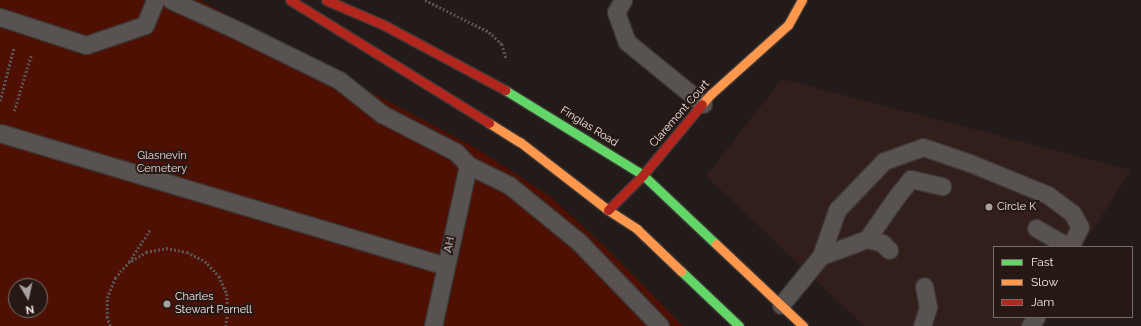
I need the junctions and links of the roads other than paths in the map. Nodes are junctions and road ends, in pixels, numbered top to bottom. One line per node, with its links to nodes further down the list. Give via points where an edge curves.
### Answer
1 (155, 0): 7 (lane, via 145,25 86,45)
2 (171, 0): 10 (lane, via 339,80 382,114 456,152)
3 (290, 0): 13 (main road, via 520,142)
4 (326, 0): 11 (main road, Finglas Road, via 382,24 507,91)
5 (623, 0): 8 (lane, via 616,12 627,42)
6 (802, 0): 8 (main road, Claremont Court, via 788,25)
7 (0, 17)
8 (703, 104): 11 (main road, Claremont Court)
9 (0, 133): 20 (lane)
10 (468, 165): 20 (lane, AH); 24 (lane, via 509,186 578,241)
11 (643, 175): 13 (main road, Claremont Court); 22 (main road, Finglas Road)
12 (942, 186): 15 (lane, via 911,179)
13 (608, 210): 25 (main road, via 637,229)
14 (1036, 228): 16 (lane)
15 (867, 239): 18 (lane, via 882,243); 19 (lane)
16 (1063, 246)
17 (1066, 246): 19 (lane, via 1073,241 1080,227 1072,213 1048,195 923,147 884,161 837,210)
18 (890, 250)
19 (821, 256): 22 (lane)
20 (446, 266): 23 (lane, AH)
21 (924, 286): 27 (lane, via 928,307)
22 (781, 305): 26 (main road, Finglas Road)
23 (433, 326)
24 (660, 326)
25 (739, 326)
26 (803, 326)
27 (922, 326)

